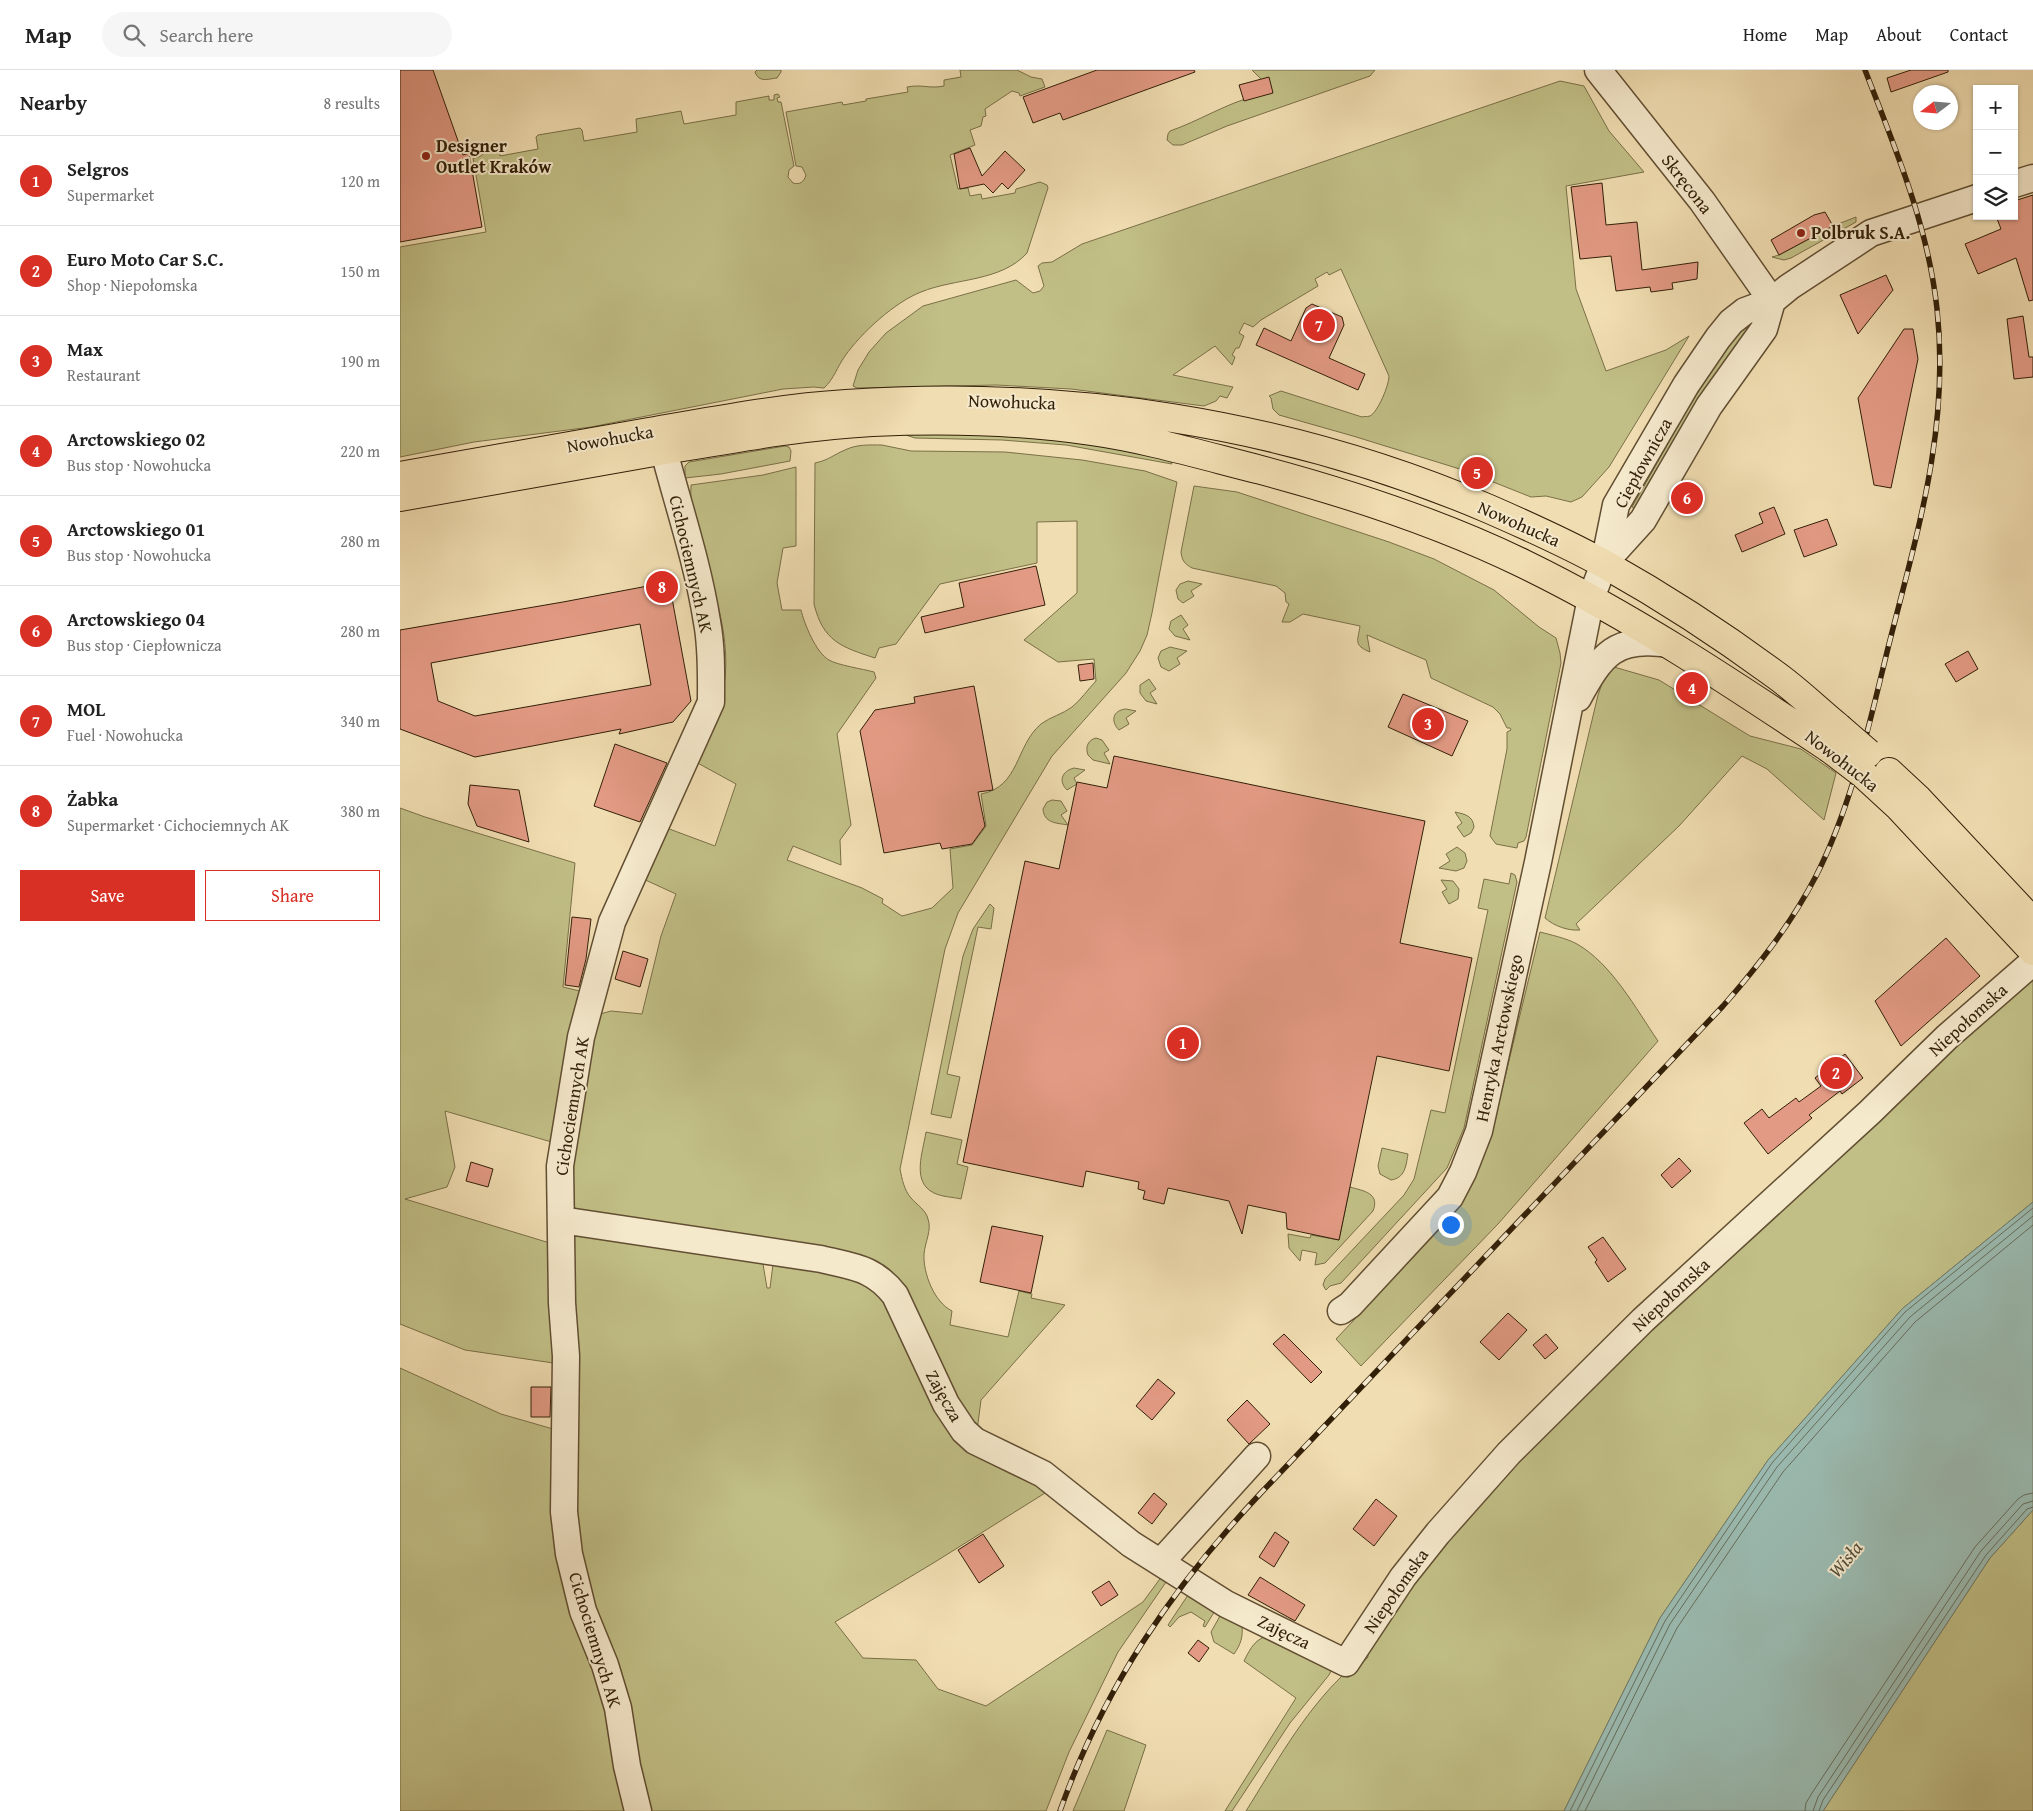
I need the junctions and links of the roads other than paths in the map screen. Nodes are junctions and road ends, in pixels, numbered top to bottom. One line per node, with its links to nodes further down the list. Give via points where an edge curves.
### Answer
1 (1598, 70): 5 (street, Skręcona, via 1702,201)
2 (2033, 178): 3 (street)
3 (2018, 183)
4 (1973, 199): 5 (street, Ciepłownicza, via 1871,233)
5 (1772, 301): 9 (street, Ciepłownicza, via 1745,311 1731,322 1686,385 1616,505)
6 (664, 451): 8 (main road, Nowohucka); 10 (main road, Nowohucka, via 788,430 875,422 964,421 1091,430 1192,452 1379,504 1505,554); 16 (street, Cichociemnych AK, via 696,566 708,623 711,702 612,922 580,1046 560,1166)
7 (400, 476): 9 (main road, Nowohucka, via 817,407 940,400 1070,405 1195,421 1289,441 1357,460 1471,502)
8 (400, 497)
9 (1604, 564): 10 (street); 13 (main road, Nowohucka, via 1774,674)
10 (1591, 598): 11 (main road, Nowohucka); 12 (street, Henryka Arctowskiego)
11 (1669, 644): 12 (street, Henryka Arctowskiego, via 1646,642 1613,650 1590,676); 13 (main road, Nowohucka)
12 (1566, 721): 17 (street, Henryka Arctowskiego, via 1479,1131 1450,1197)
13 (1834, 737): 14 (main road, Nowohucka, bridge, via 1865,763 1899,807)
14 (2029, 937)
15 (2033, 962): 20 (street, Niepołomska, via 1947,1037 1643,1320 1509,1454 1403,1577)
16 (561, 1220): 19 (street, Zajęcza, via 821,1259 876,1275 895,1295 934,1380 964,1431 988,1448 1042,1474 1131,1544); 21 (street, Cichociemnych AK, via 566,1356 564,1512 569,1554 583,1611 618,1708)
17 (1341, 1311)
18 (1258, 1456): 19 (street)
19 (1161, 1562): 20 (street, Zajęcza, via 1226,1604)
20 (1346, 1663)
21 (638, 1811)

